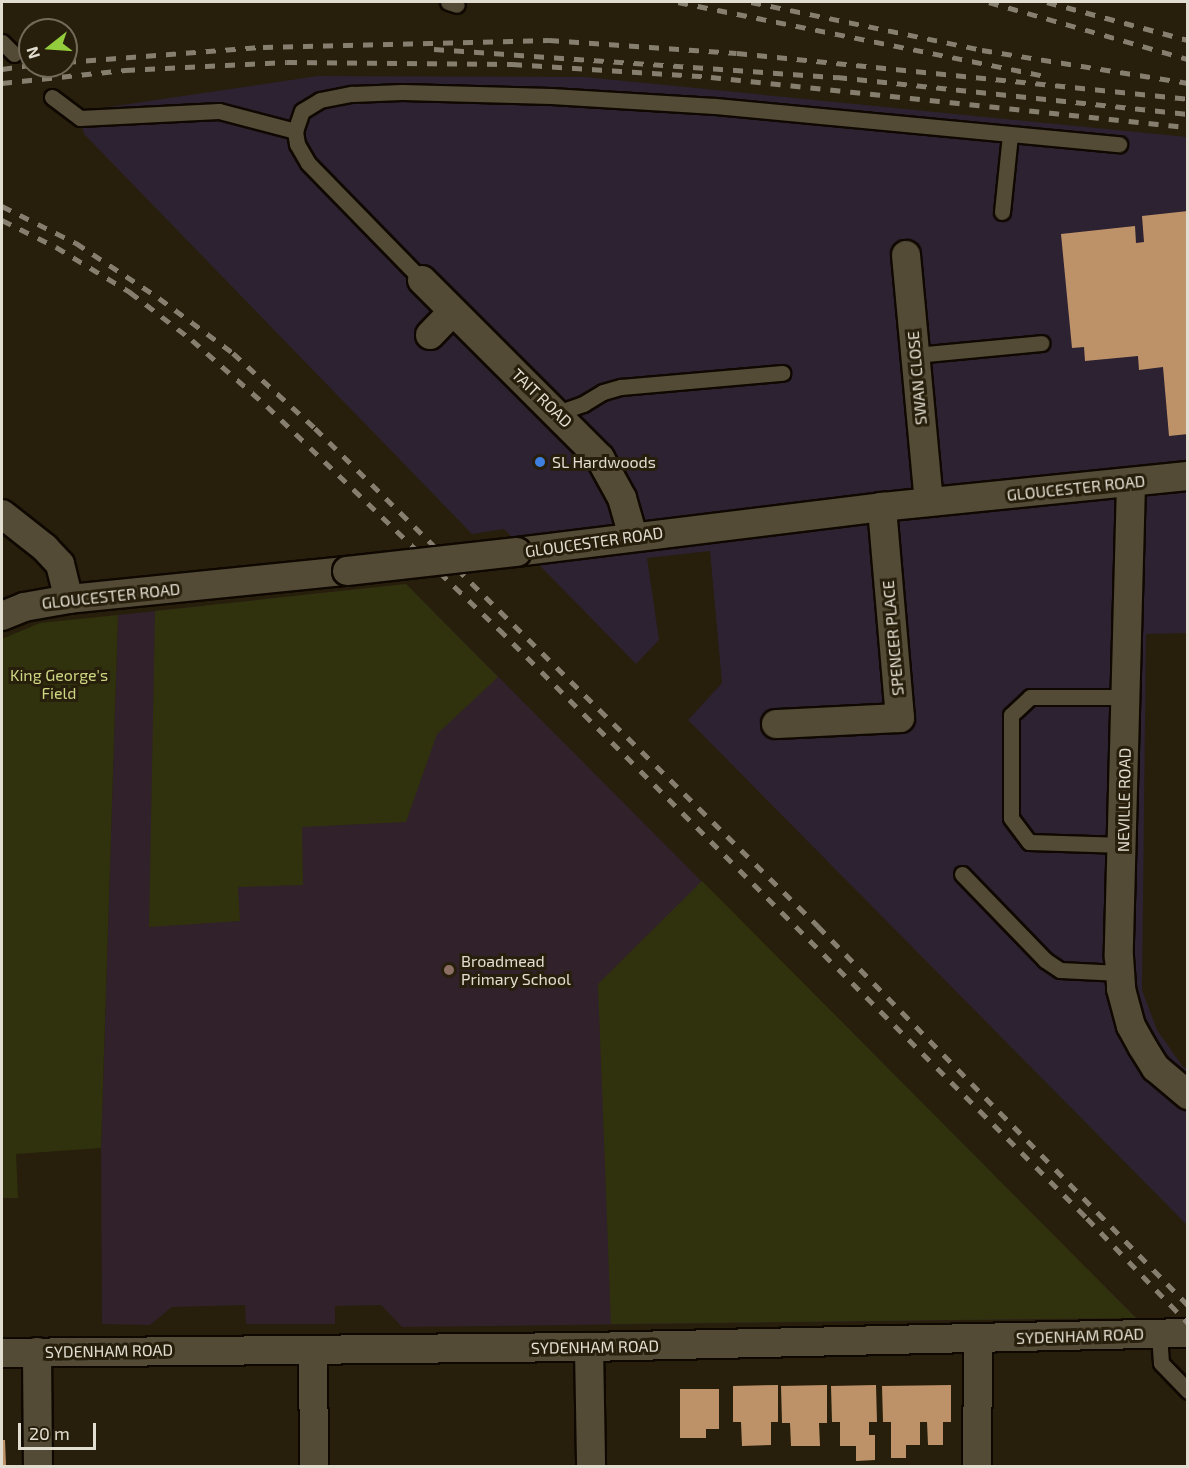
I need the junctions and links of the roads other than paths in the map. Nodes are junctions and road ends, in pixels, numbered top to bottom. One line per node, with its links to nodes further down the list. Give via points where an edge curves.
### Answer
1 (2, 42): 2 (lane)
2 (14, 54)
3 (52, 97): 4 (lane, via 80,118 219,111)
4 (295, 131): 5 (lane, via 302,111 320,100 402,92 715,106); 9 (lane, via 297,144 308,163)
5 (1010, 135): 6 (lane); 7 (lane)
6 (1119, 144)
7 (1002, 212)
8 (906, 255): 13 (street, SWAN CLOSE)
9 (422, 280): 10 (street, TAIT ROAD)
10 (453, 311): 11 (street); 15 (street, TAIT ROAD)
11 (430, 335)
12 (1041, 343): 13 (lane)
13 (915, 356): 18 (street, SWAN CLOSE)
14 (782, 373): 15 (lane, via 621,387)
15 (557, 412): 21 (street, TAIT ROAD, via 612,475)
16 (1188, 476): 17 (street, GLOUCESTER ROAD)
17 (1131, 483): 18 (street, GLOUCESTER ROAD); 24 (street, NEVILLE ROAD)
18 (929, 502): 19 (street, GLOUCESTER ROAD)
19 (882, 507): 21 (street, GLOUCESTER ROAD); 25 (street, SPENCER PLACE, via 900,718)
20 (2, 514): 22 (street, via 60,564)
21 (633, 536): 22 (street, GLOUCESTER ROAD, bridge, via 347,571)
22 (69, 599): 23 (street, GLOUCESTER ROAD, via 24,607)
23 (2, 616)
24 (1127, 697): 26 (street, NEVILLE ROAD); 26 (lane, via 1030,697 1011,715 1011,818 1029,842)
25 (776, 724)
26 (1124, 844): 28 (street, NEVILLE ROAD)
27 (963, 874): 28 (lane, via 1060,970)
28 (1120, 973): 29 (street, NEVILLE ROAD, via 1124,1005 1142,1046 1156,1068)
29 (1188, 1095)
30 (1172, 1334): 31 (street, SYDENHAM ROAD); 36 (lane, via 1161,1363)
31 (978, 1340): 32 (street, SYDENHAM ROAD); 40 (street)
32 (589, 1347): 33 (street, SYDENHAM ROAD); 39 (street)
33 (313, 1351): 35 (street, SYDENHAM ROAD); 38 (street)
34 (2, 1353): 35 (street, SYDENHAM ROAD)
35 (37, 1353): 37 (street)
36 (1188, 1391)
37 (38, 1467)
38 (315, 1467)
39 (591, 1467)
40 (976, 1467)

